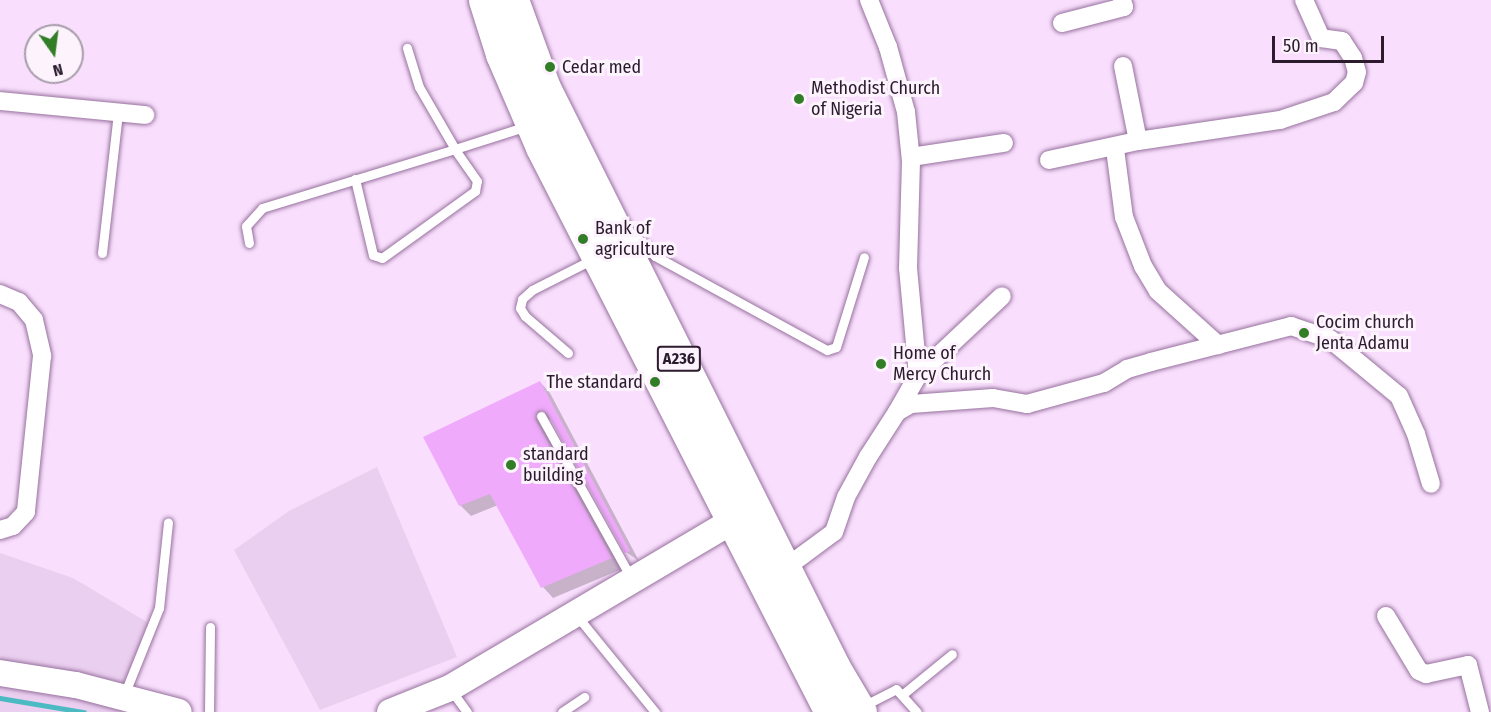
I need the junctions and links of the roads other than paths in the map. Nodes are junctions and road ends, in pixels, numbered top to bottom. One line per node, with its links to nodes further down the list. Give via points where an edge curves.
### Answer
1 (507, 0): 9 (highway, A236)
2 (869, 0): 16 (street, via 888,47 906,112)
3 (1122, 0): 5 (street, via 1124,7)
4 (1304, 0): 12 (street, via 1322,38 1342,40 1353,58 1357,72 1354,83 1334,102 1280,120)
5 (1062, 23)
6 (407, 48): 15 (lane, via 419,87)
7 (1123, 66): 12 (street)
8 (0, 101): 10 (street)
9 (532, 103): 15 (lane); 20 (highway, A236)
10 (118, 113): 11 (street); 21 (lane)
11 (145, 115)
12 (1138, 141): 14 (street)
13 (1004, 143): 16 (street)
14 (1114, 149): 17 (street); 25 (street, via 1124,217 1143,266 1158,291)
15 (455, 150): 18 (lane); 18 (lane, via 477,181 475,191 382,258 373,255)
16 (911, 157): 27 (street, via 908,268)
17 (1049, 160)
18 (355, 179): 19 (lane, via 262,208 246,226)
19 (249, 243)
20 (613, 248): 22 (lane, via 638,239 655,256 827,350 836,347); 26 (lane, via 522,299 520,308 525,316); 31 (highway, A236); 34 (highway, A236)
21 (102, 253)
22 (864, 256)
23 (0, 294): 33 (street, via 19,302 34,320 42,356 26,512 13,526)
24 (1002, 296): 27 (street)
25 (1218, 345): 28 (street, via 1127,369 1104,383 1028,404 993,398 911,404); 30 (street, via 1291,326 1330,339 1399,396)
26 (568, 353)
27 (918, 375): 28 (street)
28 (897, 412): 34 (street, via 846,497 834,532)
29 (541, 416): 35 (lane)
30 (1431, 484)
31 (732, 521): 35 (street); 45 (highway, A236)
32 (168, 522): 43 (lane, via 159,608)
33 (0, 530)
34 (784, 569): 45 (highway, A236)
35 (632, 580): 36 (street)
36 (575, 614): 41 (street); 51 (lane)
37 (1386, 616): 53 (street, via 1419,671 1426,674 1468,665)
38 (210, 627): 47 (lane)
39 (952, 654): 42 (lane)
40 (0, 673): 43 (street, via 35,676)
41 (450, 688): 48 (street); 49 (lane)
42 (903, 694): 45 (lane, via 896,689); 52 (lane)
43 (123, 697): 46 (street)
44 (584, 697): 50 (lane)
45 (849, 711)
46 (178, 712)
47 (209, 712)
48 (390, 712)
49 (467, 712)
50 (562, 712)
51 (655, 712)
52 (917, 712)
53 (1480, 712)

